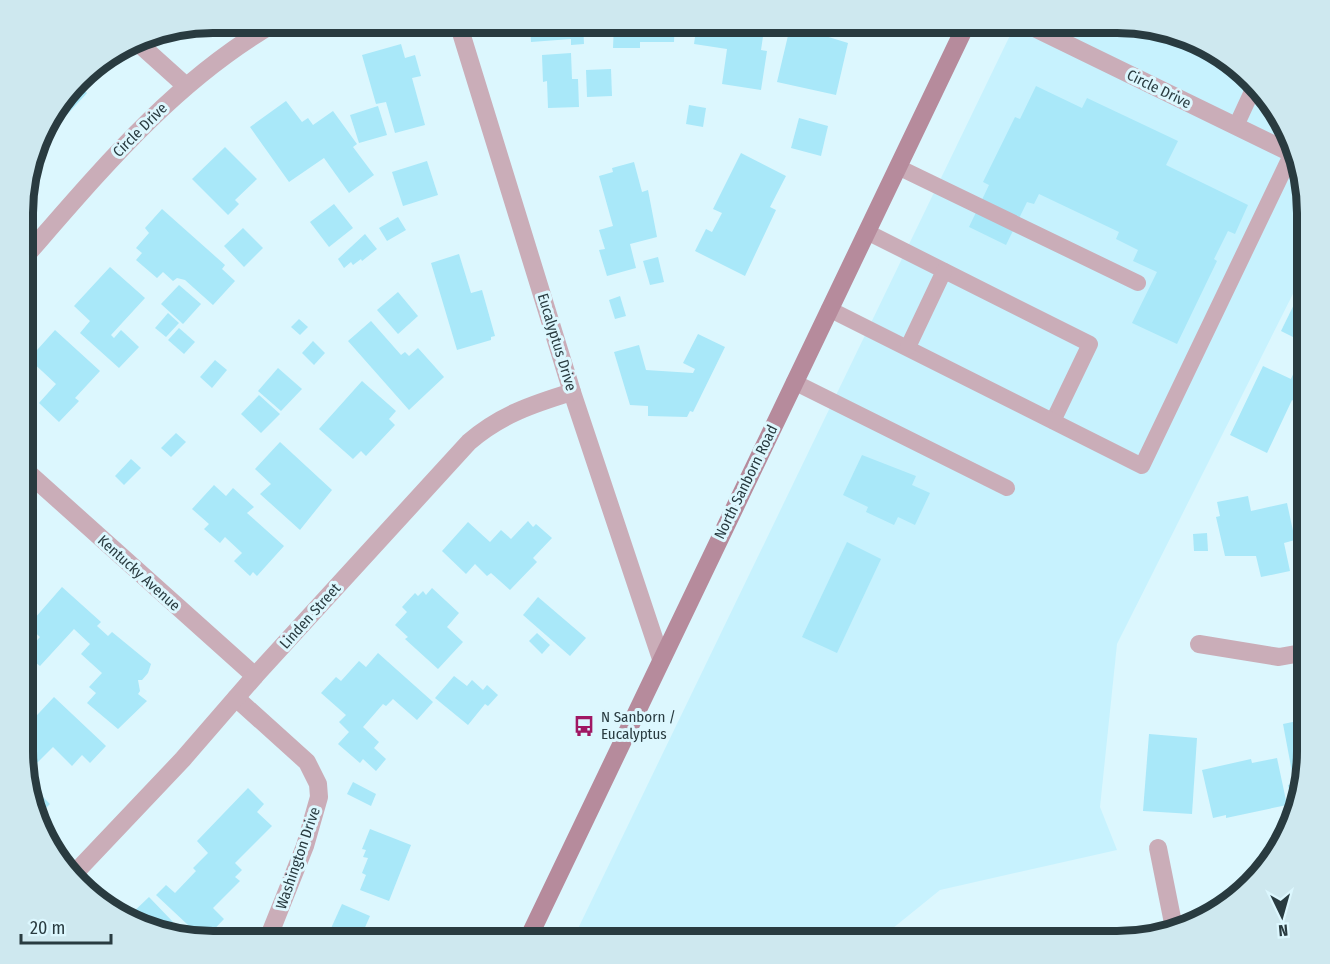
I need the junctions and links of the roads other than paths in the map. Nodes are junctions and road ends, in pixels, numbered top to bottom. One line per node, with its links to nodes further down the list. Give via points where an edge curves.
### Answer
1 (260, 33): 6 (street, Circle Drive)
2 (461, 33): 19 (street, Eucalyptus Drive)
3 (962, 33): 11 (main road, North Sanborn Road)
4 (1045, 33): 8 (street, Circle Drive)
5 (143, 47): 6 (street)
6 (186, 86): 13 (street, Circle Drive, via 100,170)
7 (1251, 93): 8 (lane)
8 (1236, 126): 9 (street, Circle Drive)
9 (1285, 150)
10 (1289, 162): 20 (lane, via 1142,466)
11 (898, 167): 12 (main road, North Sanborn Road); 15 (lane)
12 (867, 232): 14 (lane); 16 (main road, North Sanborn Road)
13 (33, 248)
14 (944, 271): 17 (lane); 20 (lane, via 1090,344)
15 (1138, 283)
16 (830, 309): 17 (lane); 18 (main road, North Sanborn Road)
17 (908, 347): 20 (lane)
18 (794, 382): 22 (lane); 25 (main road, North Sanborn Road)
19 (572, 392): 25 (street, Eucalyptus Drive); 26 (street, Linden Street, via 507,415 469,442)
20 (1053, 421)
21 (33, 477): 26 (street, Kentucky Avenue)
22 (1007, 488)
23 (1199, 644): 24 (street, via 1279,657)
24 (1297, 653)
25 (661, 659): 32 (main road, North Sanborn Road)
26 (255, 676): 27 (street, Linden Street)
27 (236, 698): 29 (street, Linden Street); 31 (street, Washington Drive, via 306,762 318,784 319,797 305,846)
28 (1158, 848): 30 (street)
29 (77, 869)
30 (1173, 922)
31 (271, 931)
32 (532, 931)

